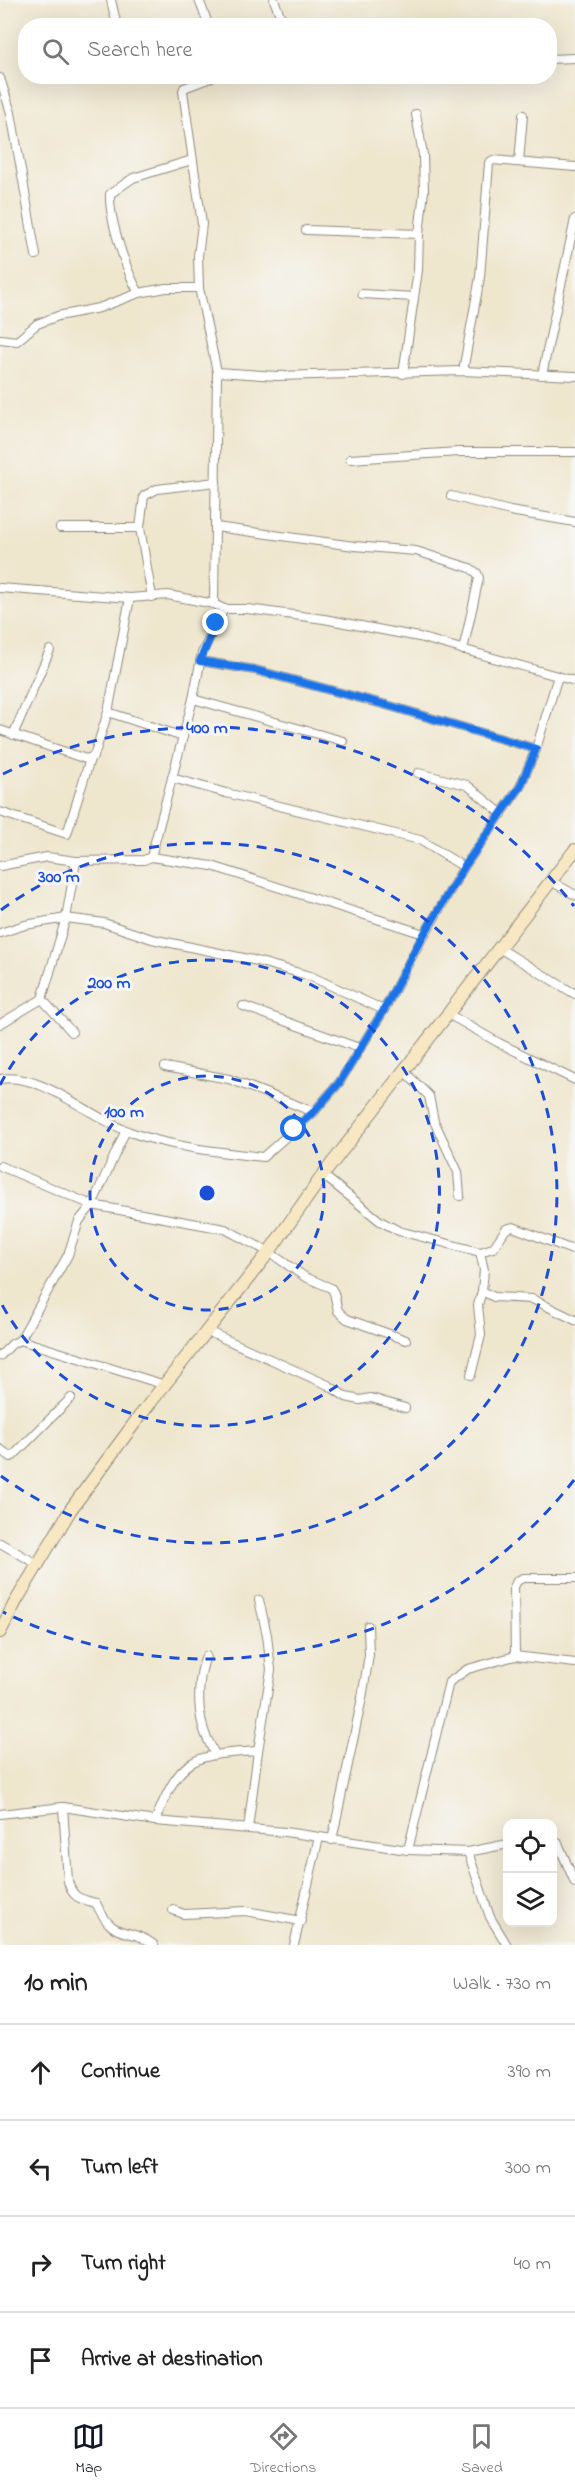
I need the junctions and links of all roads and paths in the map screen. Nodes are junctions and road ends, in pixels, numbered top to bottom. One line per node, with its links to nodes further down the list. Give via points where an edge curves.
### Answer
1 (111, 0): 4 (street)
2 (199, 0): 5 (street)
3 (274, 0): 6 (street)
4 (115, 18)
5 (206, 18)
6 (281, 18)
7 (575, 57): 8 (street)
8 (557, 58)
9 (0, 78): 19 (street, via 11,113)
10 (195, 84): 13 (street, via 184,88)
11 (416, 114): 18 (street, via 424,191)
12 (523, 115): 14 (street)
13 (192, 160): 20 (street, via 202,224); 21 (street, via 133,178 110,194 110,208)
14 (519, 162): 15 (street); 25 (street, via 493,160 489,164 480,278)
15 (575, 167)
16 (575, 219): 28 (street)
17 (306, 230): 18 (street)
18 (419, 234): 23 (street)
19 (36, 255)
20 (199, 288): 21 (street); 26 (street)
21 (138, 293): 24 (street, via 37,324 17,341)
22 (362, 294): 23 (street)
23 (414, 297): 27 (street)
24 (0, 339)
25 (463, 371): 27 (street); 28 (street)
26 (217, 372): 27 (street, via 277,376); 32 (street)
27 (403, 374)
28 (542, 375): 29 (street)
29 (575, 376)
30 (575, 452): 31 (street, via 459,452)
31 (350, 459)
32 (216, 482): 35 (street); 37 (street, via 157,489 144,496)
33 (451, 496): 34 (street)
34 (575, 522)
35 (216, 527): 41 (street); 44 (street, via 416,551 470,568 479,578)
36 (60, 528): 37 (street)
37 (140, 528): 39 (street)
38 (0, 588): 40 (street)
39 (152, 597): 40 (street); 41 (street, via 168,595)
40 (130, 598): 49 (street)
41 (214, 604): 42 (street)
42 (224, 609): 44 (street, via 324,619 419,637); 45 (street)
43 (50, 650): 51 (street)
44 (463, 650): 46 (street)
45 (200, 661): 48 (street); 54 (street, via 255,670)
46 (558, 676): 47 (street); 54 (street)
47 (575, 681)
48 (193, 699): 52 (street); 53 (street)
49 (108, 712): 52 (street); 55 (street)
50 (0, 730): 51 (street)
51 (13, 735): 55 (street)
52 (183, 736): 57 (street)
53 (343, 741)
54 (536, 749): 59 (street, via 520,787)
55 (90, 759): 58 (street, via 67,834)
56 (418, 773): 59 (street, via 467,785)
57 (172, 778): 61 (street); 64 (street, via 420,840)
58 (0, 812)
59 (502, 814): 64 (street)
60 (575, 850): 65 (street)
61 (151, 857): 62 (street); 69 (street, via 212,866)
62 (76, 861): 63 (street, via 47,857); 67 (street)
63 (0, 866)
64 (464, 867): 69 (street)
65 (551, 881): 66 (street); 70 (street)
66 (575, 895)
67 (66, 918): 68 (street); 72 (street); 74 (street, via 120,927 152,939 310,976)
68 (0, 933)
69 (424, 934): 74 (street)
70 (499, 948): 71 (street); 75 (street)
71 (575, 993)
72 (42, 999): 76 (street); 77 (street)
73 (243, 1006): 78 (street)
74 (384, 1010): 78 (street)
75 (448, 1014): 80 (street); 82 (street)
76 (0, 1024)
77 (72, 1032)
78 (359, 1048): 83 (street, via 339,1083)
79 (165, 1067): 83 (street, via 229,1079)
80 (404, 1071): 86 (street); 87 (street, via 429,1096 434,1121 458,1172)
81 (0, 1079): 84 (street, via 54,1091)
82 (575, 1080)
83 (314, 1112): 84 (street, via 263,1157 199,1150)
84 (126, 1130): 88 (street)
85 (0, 1166): 88 (street)
86 (323, 1175): 90 (street); 91 (street, via 380,1221 399,1231)
87 (460, 1196)
88 (92, 1205): 90 (street, via 225,1229); 95 (street, via 78,1221 68,1255)
89 (575, 1251): 91 (street, via 513,1227 506,1229 493,1248)
90 (269, 1252): 94 (street); 96 (street, via 305,1277 331,1288 338,1311 347,1319)
91 (480, 1252): 92 (street, via 484,1270)
92 (482, 1291): 93 (street, via 494,1297 532,1299); 98 (street, via 478,1305 481,1335)
93 (575, 1320)
94 (207, 1331): 99 (street); 101 (street, via 328,1385 346,1397 370,1398)
95 (20, 1340): 97 (street); 99 (street)
96 (406, 1340)
97 (0, 1356)
98 (471, 1375)
99 (165, 1385): 104 (street, via 71,1509)
100 (71, 1398): 102 (street, via 11,1458)
101 (405, 1408)
102 (0, 1449)
103 (0, 1543): 104 (street)
104 (37, 1564): 108 (street)
105 (575, 1578): 110 (street, via 517,1581)
106 (259, 1600): 112 (street, via 271,1670)
107 (368, 1626): 119 (street, via 369,1655 362,1698)
108 (0, 1632)
109 (206, 1656): 113 (street, via 200,1688 201,1712 203,1729)
110 (515, 1656): 111 (street); 122 (street, via 468,1669 449,1682)
111 (575, 1663)
112 (258, 1751): 113 (street); 117 (street)
113 (214, 1753): 116 (street, via 188,1763 177,1775)
114 (63, 1807): 115 (street); 116 (street); 127 (street, via 70,1892 76,1898 96,1903 112,1928 144,1937)
115 (0, 1814)
116 (155, 1821): 117 (street)
117 (248, 1829): 118 (street)
118 (320, 1837): 119 (street); 126 (street)
119 (332, 1840): 122 (street)
120 (557, 1842): 124 (street)
121 (503, 1845): 123 (street)
122 (408, 1850): 123 (street)
123 (468, 1852): 129 (street, via 490,1917)
124 (575, 1883)
125 (173, 1910): 126 (street, via 184,1914 246,1911)
126 (301, 1921): 128 (street)
127 (154, 1945)
128 (294, 1945)
129 (507, 1945)

